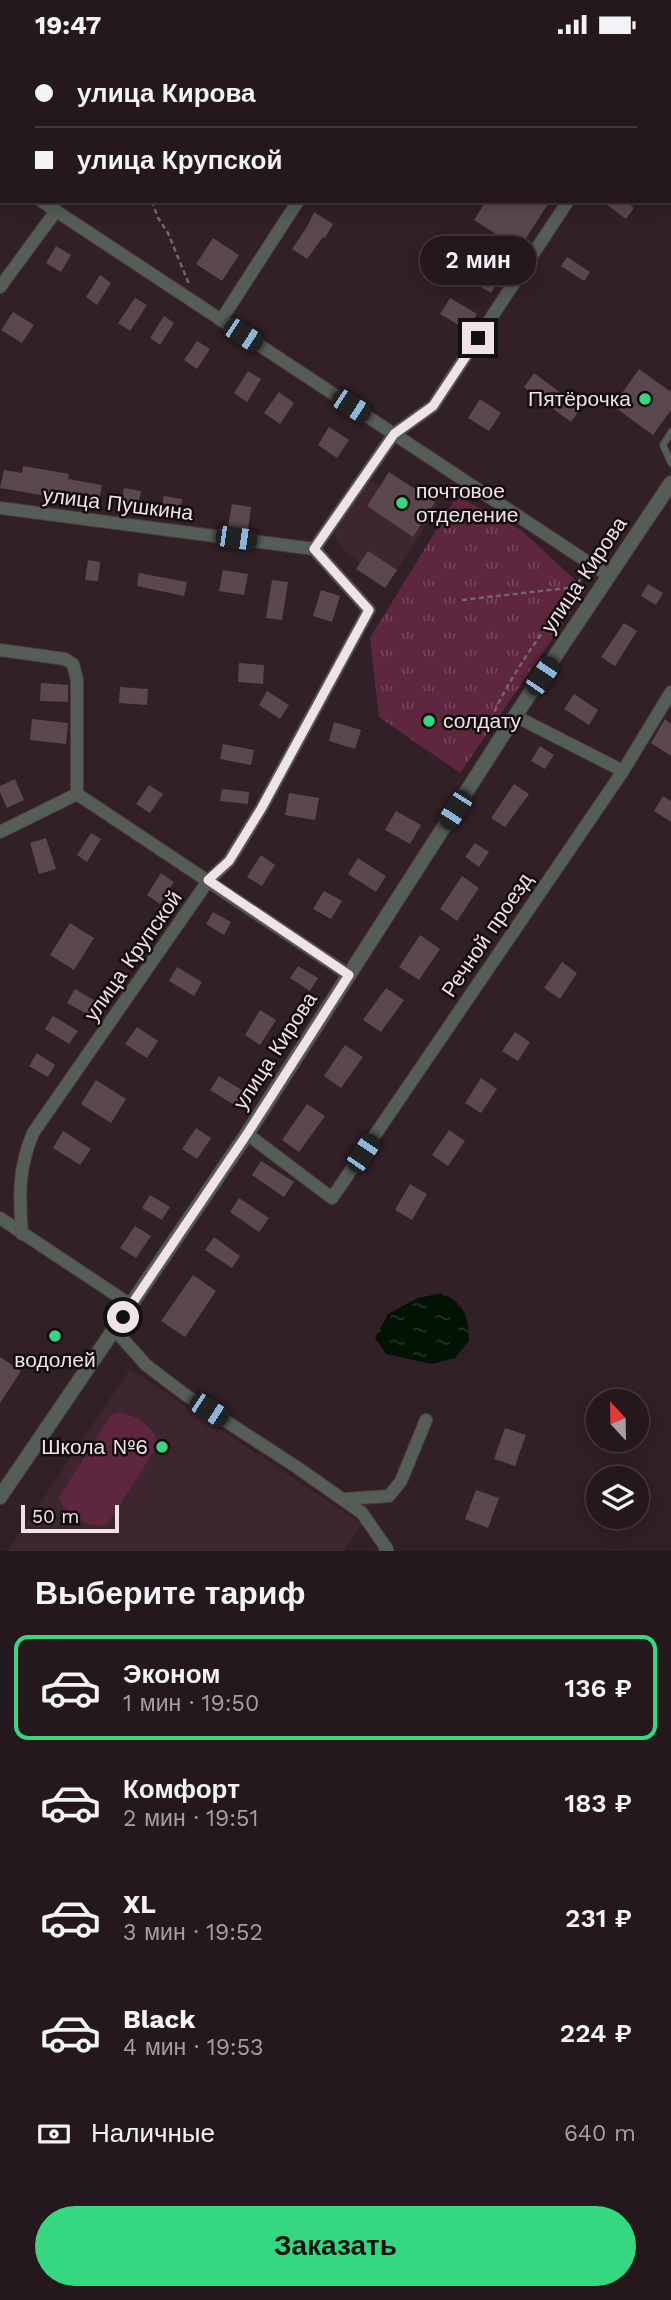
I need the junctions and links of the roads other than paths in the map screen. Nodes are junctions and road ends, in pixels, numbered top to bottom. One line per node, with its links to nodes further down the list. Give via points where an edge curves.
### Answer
1 (44, 203): 4 (street)
2 (297, 203): 6 (street)
3 (567, 203): 8 (street, via 433,406)
4 (56, 211): 5 (street); 6 (street)
5 (0, 286)
6 (221, 320): 8 (street)
7 (671, 432): 9 (lane, via 663,445)
8 (394, 434): 12 (street); 13 (street)
9 (671, 463)
10 (671, 483): 13 (street, улица Кирова)
11 (0, 508): 12 (street, улица Пушкина)
12 (314, 549): 20 (street, улица Крупской, via 369,610 261,809 229,861)
13 (609, 576): 16 (street, улица Кирова)
14 (0, 650): 18 (street, via 73,664)
15 (671, 692): 17 (street, Речной проезд)
16 (515, 716): 17 (street); 21 (street, улица Кирова)
17 (622, 771): 22 (street, Речной проезд, via 332,1198)
18 (77, 795): 19 (street); 20 (street)
19 (0, 832)
20 (208, 880): 21 (street); 24 (street, улица Крупской, via 33,1133 24,1155 19,1191)
21 (349, 975): 22 (street, улица Кирова)
22 (247, 1134): 25 (street, улица Кирова)
23 (0, 1218): 24 (street)
24 (22, 1234): 25 (street)
25 (131, 1305): 26 (street, улица Кирова)
26 (115, 1330): 28 (street, улица Кирова); 29 (street, via 146,1365 187,1396)
27 (425, 1420): 29 (street, via 401,1481 389,1496)
28 (0, 1497)
29 (344, 1499): 30 (street, via 362,1513)
30 (385, 1551)

